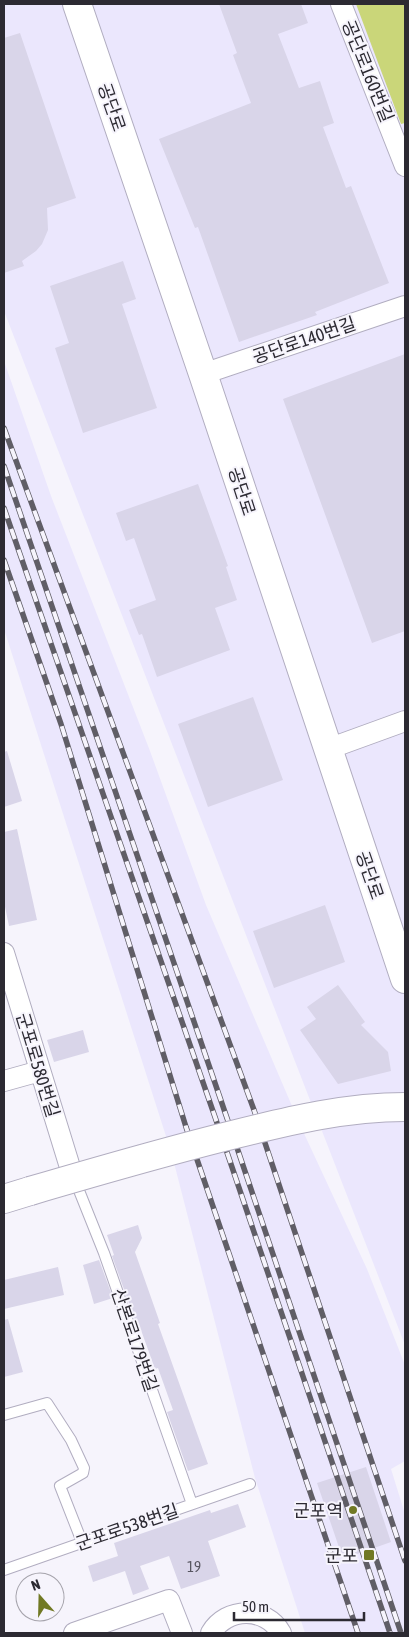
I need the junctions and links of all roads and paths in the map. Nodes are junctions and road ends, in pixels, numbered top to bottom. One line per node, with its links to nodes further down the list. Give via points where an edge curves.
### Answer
1 (77, 4): 5 (street, 공단로)
2 (341, 4): 3 (street, 공단로160번길)
3 (405, 166)
4 (405, 306): 5 (street, 공단로140번길)
5 (203, 374): 7 (street, 공단로)
6 (405, 721): 7 (street)
7 (328, 749): 9 (street, 공단로)
8 (4, 952): 10 (street, 군포로580번길)
9 (405, 979)
10 (40, 1071): 11 (street); 13 (street, 군포로580번길)
11 (4, 1081)
12 (405, 1107): 14 (street, bridge, via 344,1110 303,1117 178,1148)
13 (73, 1177): 17 (lane, 산본로179번길, via 104,1253)
14 (4, 1199)
15 (4, 1415): 18 (lane, via 47,1403 71,1440 84,1468 83,1473 60,1486)
16 (250, 1484): 17 (lane, 군포로538번길)
17 (192, 1504): 18 (lane, 군포로538번길)
18 (82, 1542): 19 (lane, 군포로538번길)
19 (4, 1570)
20 (74, 1633): 21 (street, via 169,1600)
21 (182, 1633)
22 (211, 1633): 23 (street, via 218,1623 246,1612 269,1620)
23 (281, 1633)

